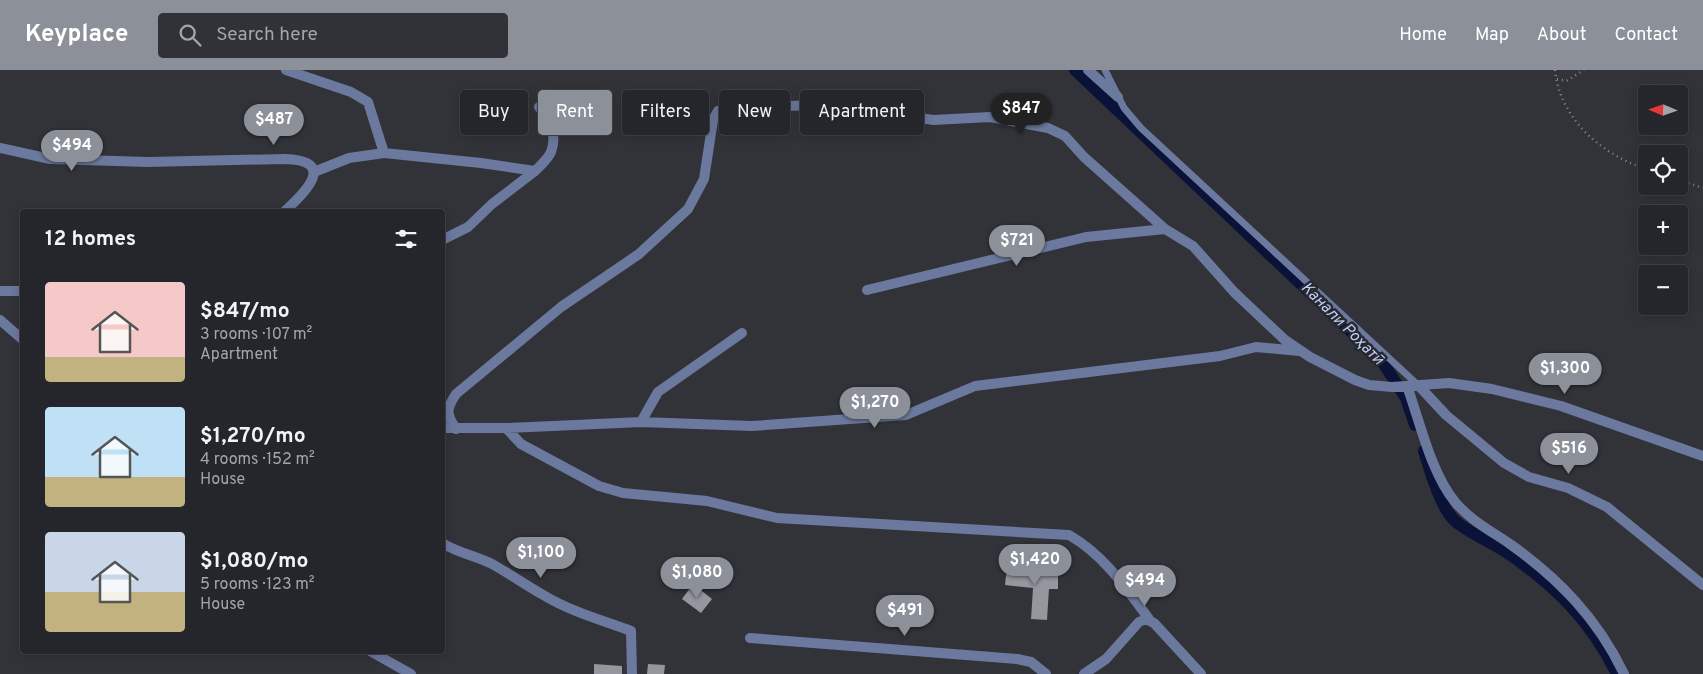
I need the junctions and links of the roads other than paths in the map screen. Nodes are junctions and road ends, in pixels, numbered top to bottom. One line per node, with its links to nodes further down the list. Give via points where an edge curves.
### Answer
1 (286, 70): 7 (street, via 351,92 368,102)
2 (1088, 70): 4 (street)
3 (1104, 70): 4 (lane)
4 (1118, 97): 21 (lane, via 1140,128)
5 (554, 135): 8 (street, via 551,153)
6 (0, 148): 9 (street, via 50,159 148,162 299,159 312,166)
7 (384, 153): 8 (street); 9 (street, via 349,158)
8 (535, 171): 12 (street, via 468,227)
9 (314, 172): 10 (street, via 305,192)
10 (286, 209)
11 (1165, 229): 13 (street, via 1086,237); 19 (street, via 1193,246 1234,292); 25 (street, via 1065,136 1048,128 990,118 933,120 849,107 806,105 723,109 715,115 704,179 688,209 639,254 561,307 456,394 448,406 447,415)
12 (445, 238)
13 (866, 290)
14 (0, 291): 15 (street)
15 (20, 291)
16 (0, 320): 18 (street)
17 (742, 333): 22 (street, via 658,392)
18 (20, 337)
19 (1301, 351): 20 (street, via 1354,380 1369,385); 22 (street, via 1256,347 1220,356 975,386 906,415 752,426)
20 (1400, 386): 21 (street); 37 (street, via 1444,485 1455,502 1480,525 1557,581 1578,602 1610,644)
21 (1419, 386): 26 (street, via 1449,383 1509,393 1570,409); 28 (street, via 1446,415 1504,463 1529,477 1568,488 1607,508)
22 (640, 422): 24 (street)
23 (445, 428): 25 (street)
24 (506, 428): 25 (street); 29 (street, via 521,444 599,486 622,493 707,501 778,518 1069,535 1088,546 1117,576)
25 (456, 429)
26 (1703, 456)
27 (445, 545): 33 (street, via 490,563 545,597 575,611 631,631)
28 (1703, 585)
29 (1149, 619): 35 (street, via 1139,622 1113,652); 36 (street)
30 (750, 638): 34 (street, via 1017,659 1031,662)
31 (375, 654): 32 (street)
32 (411, 674)
33 (632, 674)
34 (1046, 674)
35 (1084, 674)
36 (1201, 674)
37 (1624, 674)

